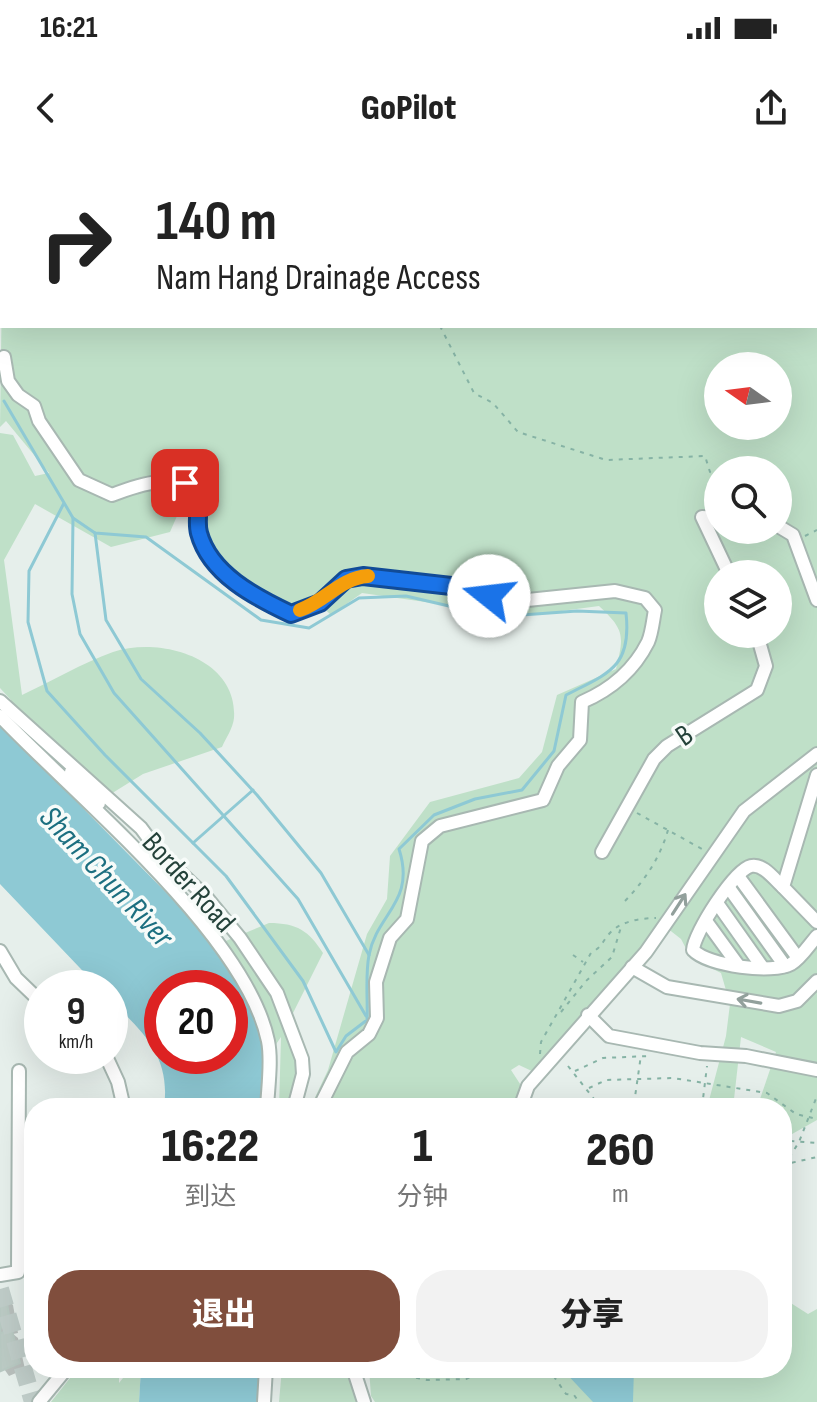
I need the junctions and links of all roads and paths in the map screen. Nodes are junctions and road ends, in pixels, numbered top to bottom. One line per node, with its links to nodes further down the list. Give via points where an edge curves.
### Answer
1 (441, 328): 3 (path, via 474,393 493,403 518,432 606,460)
2 (4, 357): 60 (street, via 8,381 34,406 79,480 112,495 161,481 185,483 200,495 198,530 209,559 291,614 320,603 346,579 363,576 460,587 508,602 615,591 645,598 655,610 649,640 636,658 610,690 582,702 580,740 558,766 543,800 440,826 422,841 407,919 390,938 376,982 377,1018 369,1034 347,1052)
3 (704, 456)
4 (817, 530): 6 (path)
5 (792, 534): 7 (street)
6 (803, 536)
7 (817, 600)
8 (761, 648): 20 (street, B, via 766,666 757,690 676,739 654,759)
9 (0, 701): 11 (street, Border Road)
10 (0, 716): 18 (street)
11 (49, 745): 18 (street, via 112,817); 59 (street, Border Road, via 141,828 258,961 277,993 302,1059)
12 (817, 754): 14 (street)
13 (817, 775): 15 (street)
14 (784, 778): 15 (street, via 803,782); 26 (street, one-way to 14, via 744,811)
15 (810, 792): 22 (street)
16 (632, 811): 17 (path)
17 (668, 830): 19 (path); 24 (path, via 646,877)
18 (115, 831): 58 (street, via 223,947 246,986 269,1044)
19 (702, 849)
20 (602, 852)
21 (738, 876): 22 (street, via 757,866); 23 (street); 33 (street)
22 (783, 887): 28 (street)
23 (729, 888): 25 (street); 36 (street)
24 (625, 901)
25 (717, 903): 27 (street); 38 (street)
26 (669, 919): 29 (path, via 639,918); 37 (street)
27 (706, 921): 35 (street); 35 (street, via 693,950)
28 (817, 922)
29 (621, 927): 34 (path, via 617,925); 41 (path, via 612,957)
30 (817, 936): 33 (street)
31 (0, 951): 40 (street)
32 (573, 955): 34 (path)
33 (798, 958): 36 (street)
34 (584, 963): 41 (path)
35 (738, 965): 38 (street)
36 (785, 966): 38 (street)
37 (632, 967): 39 (street, one-way to 37, via 797,1001 779,1006 667,987); 42 (street)
38 (763, 968)
39 (817, 981)
40 (24, 986)
41 (560, 1013): 44 (path, via 541,1042)
42 (588, 1015): 45 (street, via 609,1036); 61 (street)
43 (642, 1047): 46 (path)
44 (540, 1054)
45 (708, 1054): 49 (street); 54 (path)
46 (641, 1055): 47 (path); 51 (path, via 603,1058); 53 (path)
47 (657, 1056)
48 (568, 1066): 51 (path)
49 (817, 1070)
50 (19, 1071): 75 (street, via 18,1272)
51 (575, 1071): 55 (path)
52 (114, 1074): 57 (street)
53 (637, 1080): 54 (path); 55 (path, via 606,1080); 63 (path)
54 (705, 1082): 64 (path); 65 (path)
55 (589, 1088): 62 (path)
56 (817, 1096): 67 (path)
57 (122, 1098)
58 (267, 1098)
59 (297, 1098)
60 (324, 1098)
61 (524, 1098)
62 (595, 1098)
63 (634, 1098)
64 (703, 1098)
65 (774, 1098)
66 (792, 1111): 67 (path)
67 (809, 1118): 68 (path); 70 (path)
68 (817, 1119)
69 (792, 1139): 70 (path)
70 (799, 1142): 71 (path); 72 (path)
71 (817, 1143)
72 (792, 1152)
73 (817, 1157): 74 (path)
74 (792, 1163)
75 (0, 1275)
76 (59, 1378): 82 (street)
77 (265, 1378): 83 (street)
78 (356, 1378): 84 (street)
79 (417, 1378): 80 (path)
80 (468, 1378)
81 (555, 1378): 85 (path)
82 (39, 1402)
83 (264, 1402)
84 (364, 1402)
85 (579, 1402)

